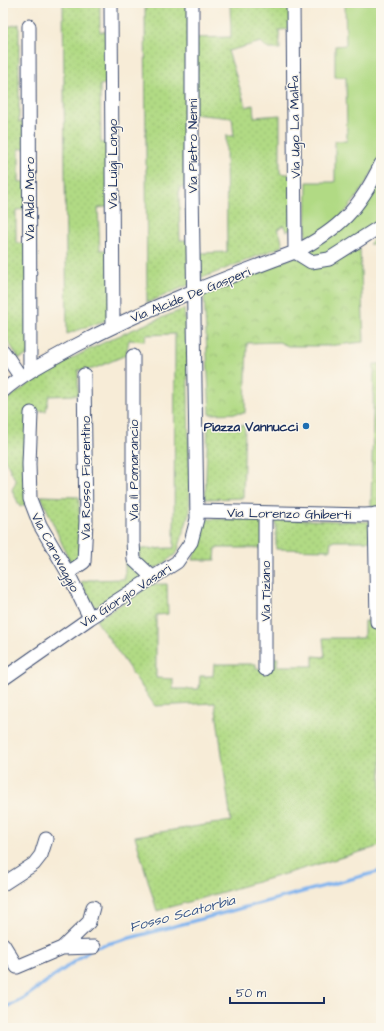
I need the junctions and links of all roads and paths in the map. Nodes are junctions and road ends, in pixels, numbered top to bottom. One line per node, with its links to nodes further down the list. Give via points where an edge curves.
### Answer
1 (111, 3): 9 (street, Via Luigi Longo)
2 (192, 3): 8 (street, Via Pietro Nenni)
3 (293, 3): 7 (street, Via Ugo La Malfa)
4 (28, 26): 12 (street, Via Aldo Moro)
5 (381, 164): 7 (street, Via Alcide De Gasperi, via 371,185 354,210 325,235)
6 (381, 226): 7 (street, via 329,259 311,262)
7 (295, 252): 8 (street, Via Alcide De Gasperi)
8 (194, 290): 9 (street, Via Alcide De Gasperi); 16 (street, Via Giorgio Vasari)
9 (113, 326): 12 (street, Via Alcide De Gasperi)
10 (3, 351): 12 (street)
11 (134, 356): 20 (street, Via Il Pomarancio, via 134,560)
12 (25, 374): 14 (street, Via Alcide De Gasperi)
13 (84, 375): 19 (street, Via Rosso Fiorentino, via 84,562)
14 (3, 390)
15 (31, 414): 19 (street, Via Caravaggio, via 30,499 40,526)
16 (197, 511): 17 (street, Via Lorenzo Ghiberti); 20 (street, Via Giorgio Vasari, via 191,542 177,562)
17 (265, 513): 18 (street, Via Lorenzo Ghiberti); 23 (street, Via Tiziano)
18 (378, 514): 22 (street)
19 (68, 572): 21 (street, Via Caravaggio)
20 (152, 577): 21 (street, Via Giorgio Vasari)
21 (90, 618): 24 (street, Via Giorgio Vasari)
22 (377, 622)
23 (265, 669)
24 (3, 679)
25 (46, 839): 26 (street, via 41,856 34,864)
26 (3, 884)
27 (93, 907): 30 (street, via 89,922)
28 (3, 944): 30 (street, via 17,967)
29 (94, 947): 30 (street)
30 (62, 948)

